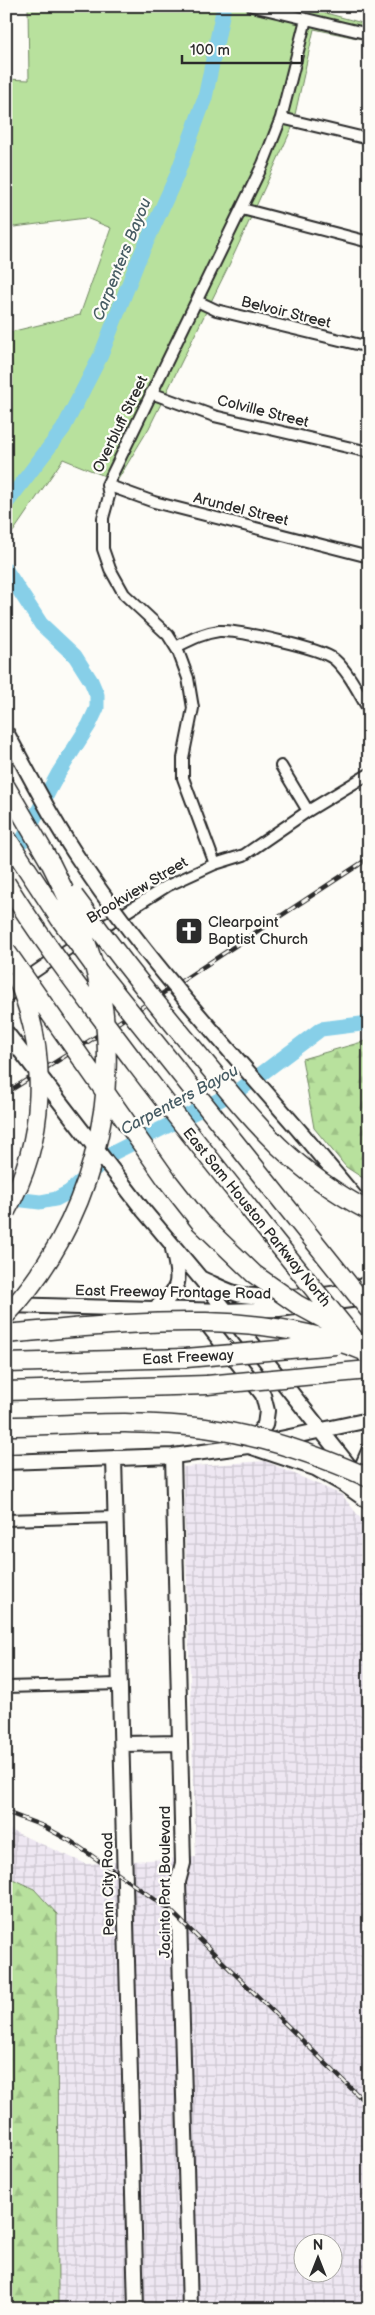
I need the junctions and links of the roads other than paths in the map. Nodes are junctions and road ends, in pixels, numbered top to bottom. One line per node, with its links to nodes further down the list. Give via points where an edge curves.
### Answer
1 (252, 6): 2 (street)
2 (306, 19): 3 (street); 4 (street, Overbluff Street)
3 (369, 34)
4 (281, 118): 5 (street); 6 (street, Overbluff Street)
5 (369, 139)
6 (242, 209): 7 (street); 8 (street, Overbluff Street)
7 (369, 242)
8 (197, 301): 9 (street, Belvoir Street, via 216,310); 10 (street, Overbluff Street)
9 (369, 347)
10 (151, 393): 11 (street, Colville Street, via 214,416); 12 (street, Overbluff Street)
11 (369, 452)
12 (107, 485): 13 (street, Arundel Street, via 154,502); 14 (street, Overbluff Street, via 109,496 103,518 103,549 110,570 124,594 168,635)
13 (369, 557)
14 (176, 647): 15 (street, via 203,634 226,631 318,651 333,658 344,670); 23 (street, Overbluff Street, via 188,678 193,708 183,758 183,778)
15 (369, 710)
16 (6, 732): 30 (main road, bridge, via 81,863 132,934)
17 (281, 766): 20 (street)
18 (369, 774): 20 (street, Brookview Street)
19 (6, 787): 22 (highway)
20 (308, 811): 23 (street, Brookview Street, via 244,855)
21 (6, 837): 39 (highway, East Sam Houston Parkway North, bridge, via 98,971)
22 (51, 864): 30 (highway, bridge, via 118,955 253,1121 311,1176); 41 (highway, bridge, via 82,930 97,978 106,1036 103,1105 93,1158 65,1231 26,1294)
23 (214, 864): 27 (street, Brookview Street, via 167,886 44,964)
24 (6, 883): 45 (highway, East Sam Houston Parkway North, bridge, via 131,1056)
25 (6, 952): 43 (highway, bridge, via 167,1180 214,1238 274,1289 315,1315)
26 (6, 959): 29 (highway, bridge, via 22,989 29,1012 39,1082 30,1154)
27 (6, 998)
28 (6, 1032): 31 (main road, bridge)
29 (6, 1211)
30 (369, 1212)
31 (173, 1246): 32 (main road); 36 (main road, via 178,1267 175,1289 171,1297)
32 (201, 1279): 33 (main road, via 240,1295 312,1296 348,1291); 40 (main road)
33 (369, 1282)
34 (369, 1298): 38 (main road, East Freeway Frontage Road)
35 (6, 1305): 36 (main road, East Freeway Frontage Road)
36 (154, 1309): 37 (main road, East Freeway Frontage Road)
37 (182, 1309): 40 (main road, East Freeway Frontage Road); 52 (main road, via 207,1324 263,1395 267,1412 265,1425)
38 (279, 1309): 40 (main road, East Freeway Frontage Road); 44 (main road, via 264,1327)
39 (369, 1310)
40 (226, 1311): 44 (main road)
41 (6, 1315)
42 (6, 1334): 45 (highway, bridge, via 169,1322 224,1322 306,1334)
43 (369, 1341): 46 (highway, East Freeway, bridge, via 186,1358)
44 (258, 1351): 51 (main road)
45 (369, 1355)
46 (6, 1363)
47 (369, 1370): 48 (highway, East Freeway, bridge, via 207,1385)
48 (6, 1391)
49 (369, 1420): 51 (main road)
50 (6, 1426): 57 (highway, bridge, via 131,1424 210,1429 279,1443)
51 (321, 1430): 52 (main road); 59 (main road)
52 (248, 1446): 54 (main road); 60 (main road, via 315,1468)
53 (369, 1451): 58 (main road, via 362,1466)
54 (173, 1456): 55 (main road); 65 (main road, Jacinto Port Boulevard)
55 (114, 1458): 56 (main road); 61 (main road, Penn City Road)
56 (6, 1462)
57 (369, 1478)
58 (369, 1485)
59 (369, 1491)
60 (369, 1502)
61 (115, 1517): 62 (street); 63 (main road, Penn City Road)
62 (6, 1520)
63 (120, 1684): 64 (street); 66 (main road, Penn City Road)
64 (6, 1687)
65 (179, 1743): 66 (main road); 68 (main road, Jacinto Port Boulevard, via 182,1863 178,1882)
66 (123, 1744): 67 (main road, Penn City Road)
67 (136, 2309)
68 (190, 2309)

